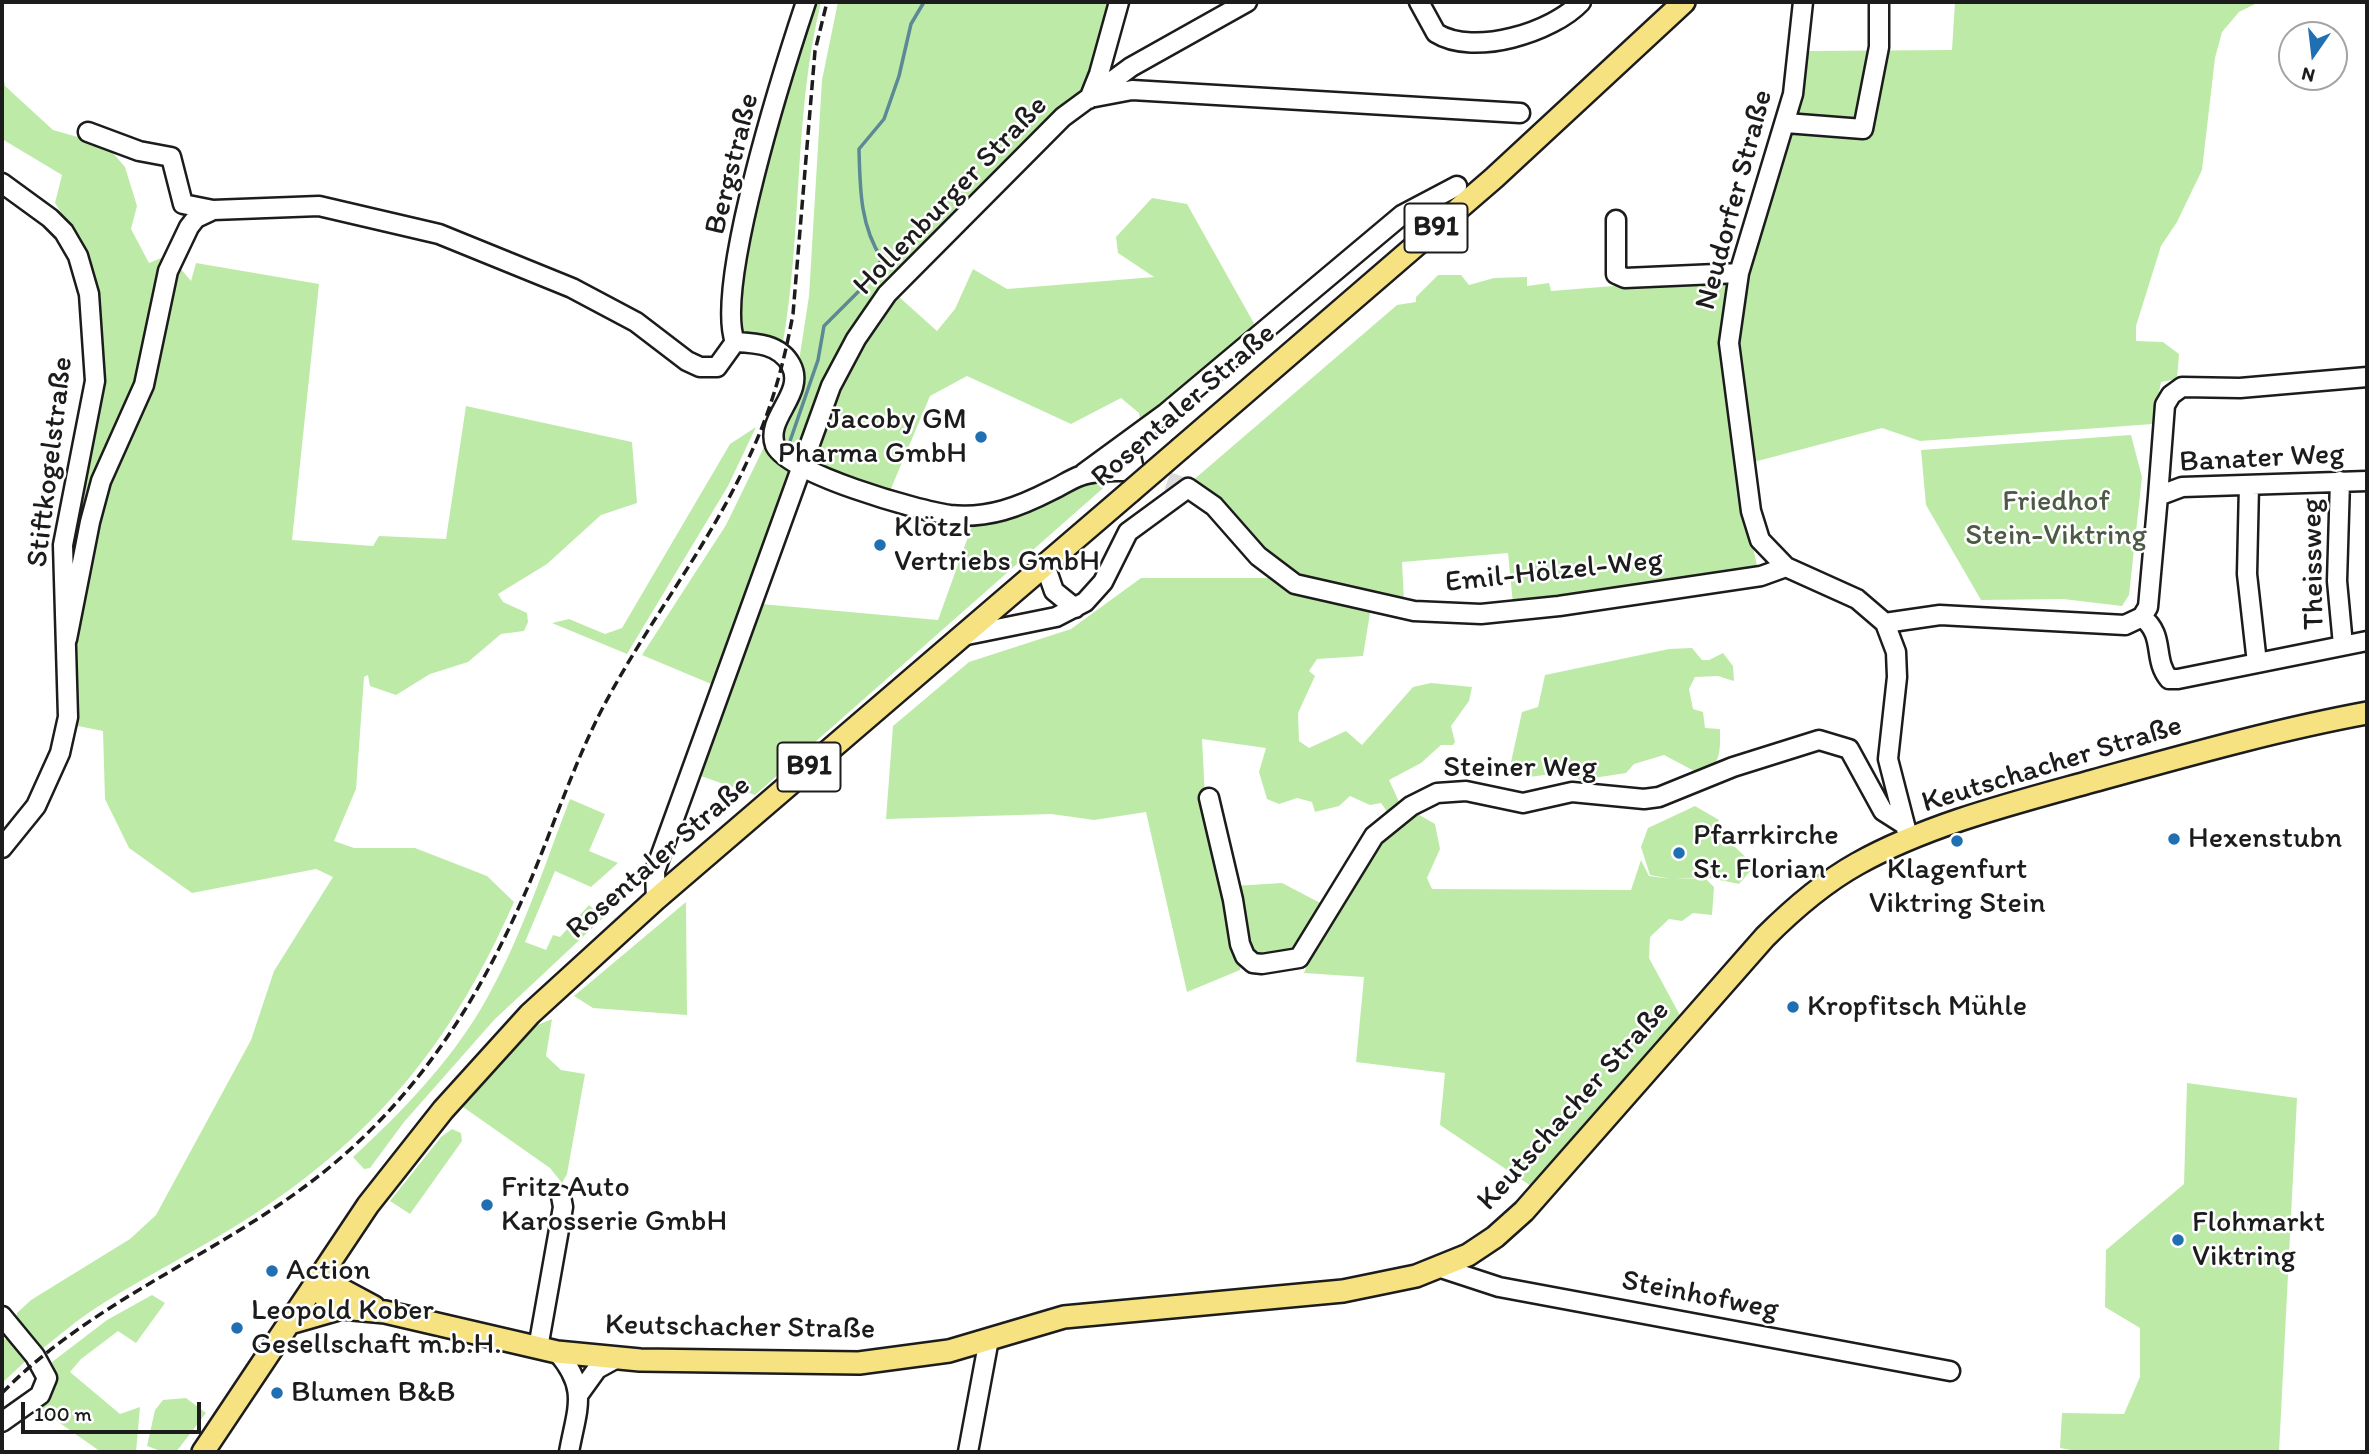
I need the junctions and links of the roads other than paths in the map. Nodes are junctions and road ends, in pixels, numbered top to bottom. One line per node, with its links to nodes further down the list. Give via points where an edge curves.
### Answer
1 (806, 2): 20 (street, Bergstraße, via 764,139 744,227 730,314)
2 (1119, 2): 9 (street)
3 (1247, 2): 9 (street, via 1131,67)
4 (1419, 2): 5 (street, via 1436,33 1459,42 1500,40 1537,30 1570,14)
5 (1581, 2)
6 (1684, 2): 29 (main road, Rosentaler Straße / B91, bridge, via 1494,178)
7 (1803, 2): 11 (street, Neudorfer Straße)
8 (1879, 2): 11 (street, via 1879,47 1863,129)
9 (1089, 99): 10 (street, Hollenburger Straße, via 1132,90); 23 (street, Hollenburger Straße, via 1063,117 887,295 831,386)
10 (1520, 113)
11 (1786, 123): 19 (street, Neudorfer Straße)
12 (88, 132): 15 (street, via 171,157)
13 (2, 183): 35 (street, Stiftkogelstraße, via 64,232 78,256 89,294 94,381 63,545)
14 (1457, 186): 22 (street, via 1402,215)
15 (183, 204): 16 (street); 18 (street)
16 (213, 210): 18 (street); 20 (street, via 319,206 439,234 572,288 636,322 700,367 716,367)
17 (1616, 220): 19 (street, via 1616,274 1625,278)
18 (189, 227): 35 (street, via 168,271 144,384 101,481)
19 (1739, 273): 30 (street, Neudorfer Straße, via 1729,343 1751,511 1760,540)
20 (735, 342): 23 (street, via 773,348 788,359 794,385 774,440 782,456)
21 (2367, 377): 28 (street, via 2240,388 2182,387 2165,405)
22 (1128, 442): 24 (street); 24 (street, via 1134,470)
23 (803, 469): 24 (street, via 887,500 952,515 994,514 1021,507); 43 (street, Hollenburger Straße, via 655,871)
24 (1081, 475)
25 (2340, 481): 26 (street, Banater Weg); 27 (street, Banater Weg); 37 (street, Theissweg, via 2337,582)
26 (2367, 481)
27 (2249, 485): 28 (street, Banater Weg, via 2182,487); 38 (street, via 2247,574)
28 (2158, 496): 32 (street, Banater Weg, via 2148,607)
29 (1045, 565): 31 (street, via 1054,591); 34 (main road, Rosentaler Straße / B91)
30 (1786, 567): 31 (street, Emil-Hölzel-Weg, via 1761,576 1559,606 1481,614 1414,611 1295,584 1258,556 1214,506 1188,488 1128,532 1095,594); 33 (street, via 1857,599)
31 (1076, 608): 34 (street, Emil-Hölzel-Weg, via 1055,617)
32 (2142, 617): 33 (street, via 2125,625 1940,615); 38 (street, via 2157,633 2162,671 2169,679)
33 (1885, 623): 41 (street, via 1897,677 1888,759)
34 (962, 636): 43 (main road, Rosentaler Straße / B91)
35 (67, 639): 42 (street, Stiftkogelstraße, via 68,717 60,753 36,806)
36 (2367, 641): 37 (street)
37 (2343, 645): 38 (street)
38 (2257, 663)
39 (2367, 713): 41 (main road, Keutschacher Straße, via 2177,758)
40 (1209, 798): 41 (street, Steiner Weg, via 1240,944 1245,956 1262,964 1299,958 1374,836 1411,806 1437,793 1466,791 1523,803 1572,792 1659,797 1819,740 1849,749 1883,811)
41 (1907, 832): 45 (main road, Keutschacher Straße, via 1791,912 1524,1211 1495,1237)
42 (2, 848)
43 (656, 899): 46 (main road, Rosentaler Straße / B91, via 484,1063 368,1205)
44 (561, 1196): 52 (street)
45 (1441, 1268): 51 (main road, Keutschacher Straße, via 1343,1291 1064,1317); 55 (street, Steinhofweg, via 1499,1287)
46 (320, 1278): 47 (main road, via 326,1299); 48 (main road); 49 (main road, Rosentaler Straße / B91)
47 (342, 1308): 48 (main road); 49 (main road)
48 (385, 1312): 52 (main road, Keutschacher Straße)
49 (290, 1323): 58 (main road, Rosentaler Straße / B91)
50 (5, 1326): 57 (street, via 35,1356 47,1378 40,1395)
51 (989, 1339): 54 (main road, Keutschacher Straße, via 948,1351 859,1363); 60 (street)
52 (548, 1350): 53 (main road, Keutschacher Straße); 56 (street)
53 (583, 1356): 54 (main road, Keutschacher Straße); 56 (street, via 588,1364)
54 (617, 1358): 56 (street)
55 (1950, 1371)
56 (580, 1385): 59 (street)
57 (2, 1422)
58 (203, 1452)
59 (569, 1452)
60 (968, 1452)

